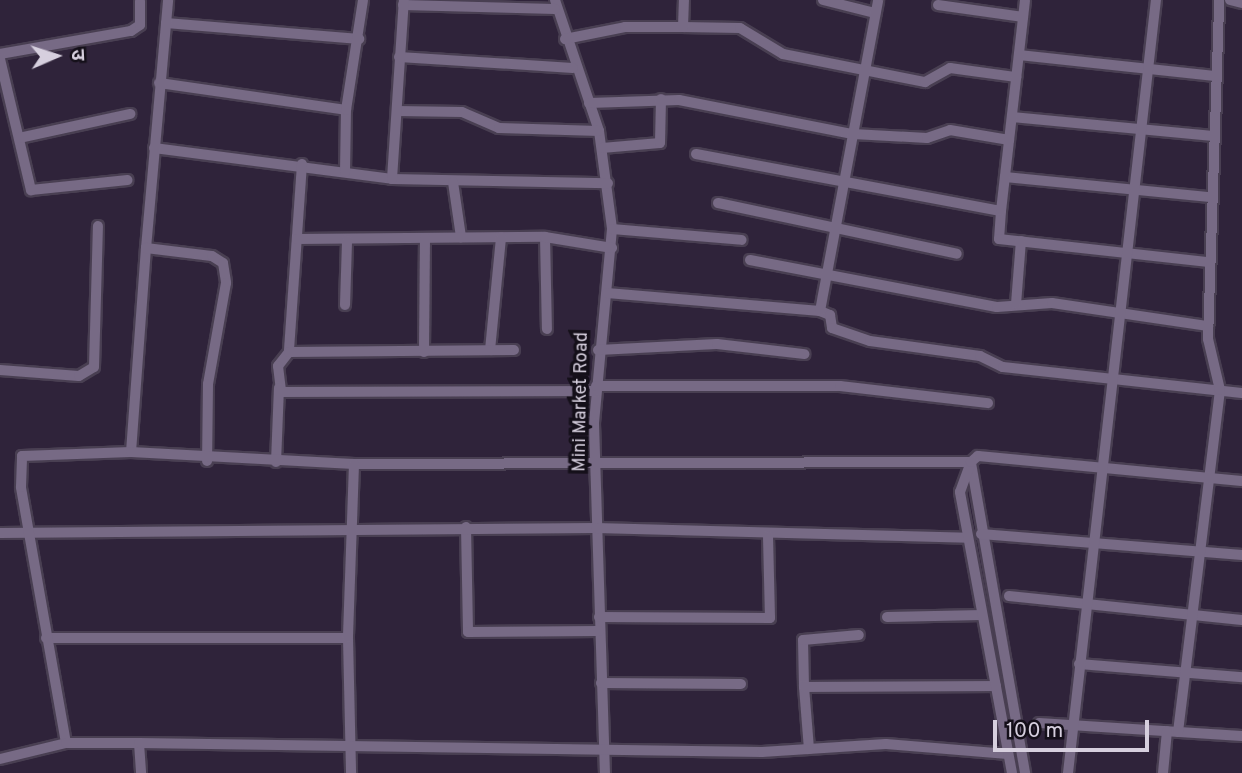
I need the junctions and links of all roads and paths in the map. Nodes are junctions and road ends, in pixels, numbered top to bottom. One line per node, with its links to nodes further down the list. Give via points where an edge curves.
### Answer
1 (168, 0): 15 (street)
2 (363, 0): 18 (street)
3 (684, 0): 16 (street)
4 (823, 0): 13 (street)
5 (878, 0): 13 (street)
6 (1025, 0): 14 (street)
7 (1156, 0): 24 (street)
8 (1219, 0): 25 (street)
9 (140, 1): 20 (street, via 140,24 131,31)
10 (404, 3): 11 (street); 21 (street)
11 (555, 5): 17 (street, Mini Market Road)
12 (938, 5): 14 (street)
13 (876, 13): 23 (street)
14 (1023, 17): 19 (street)
15 (166, 23): 18 (street); 27 (street)
16 (683, 27): 17 (street, via 625,27); 23 (street, via 752,31 783,54)
17 (565, 38): 22 (street, Mini Market Road)
18 (359, 39): 30 (street)
19 (1019, 55): 24 (street); 26 (street)
20 (0, 57): 38 (street)
21 (400, 57): 22 (street); 31 (street)
22 (573, 68): 29 (street, Mini Market Road)
23 (865, 69): 26 (street, via 925,82 950,68); 36 (street)
24 (1147, 70): 25 (street); 35 (street)
25 (1215, 76): 37 (street)
26 (1016, 77): 33 (street)
27 (159, 83): 30 (street); 40 (street)
28 (662, 99): 29 (street); 36 (street); 41 (street, via 660,143)
29 (589, 103): 34 (street, Mini Market Road)
30 (346, 110): 44 (street)
31 (397, 111): 34 (street, via 462,112 499,128); 46 (street)
32 (130, 114): 38 (street)
33 (1012, 117): 35 (street); 39 (street)
34 (598, 131): 41 (street, Mini Market Road)
35 (1140, 131): 37 (street); 51 (street)
36 (853, 134): 39 (street, via 928,138 950,130); 50 (street)
37 (1213, 136): 52 (street)
38 (19, 138): 47 (street, via 36,193)
39 (1009, 141): 45 (street)
40 (154, 148): 43 (street); 66 (street)
41 (602, 148): 49 (street, Mini Market Road)
42 (696, 154): 50 (street)
43 (303, 164): 44 (street); 62 (street)
44 (345, 172): 46 (street)
45 (1005, 177): 51 (street); 54 (street)
46 (392, 178): 48 (street)
47 (127, 180)
48 (453, 182): 49 (street); 58 (street)
49 (608, 183): 56 (street, Mini Market Road)
50 (844, 184): 54 (street); 57 (street)
51 (1133, 190): 52 (street); 68 (street)
52 (1210, 197): 71 (street)
53 (719, 203): 57 (street)
54 (1001, 211): 65 (street, via 999,239)
55 (98, 226): 86 (street, via 94,367 79,376)
56 (612, 229): 64 (street); 67 (street, Mini Market Road)
57 (834, 232): 69 (street); 72 (street)
58 (461, 237): 60 (street); 61 (street)
59 (545, 237): 61 (street); 67 (street); 79 (street)
60 (425, 238): 63 (street); 84 (street)
61 (501, 238): 81 (street)
62 (297, 239): 63 (street); 83 (street)
63 (347, 240): 75 (street)
64 (742, 240)
65 (1021, 241): 68 (street); 74 (street)
66 (146, 248): 93 (street); 94 (street, via 212,256 223,263 226,283 208,384)
67 (612, 248): 73 (street, Mini Market Road)
68 (1125, 253): 71 (street); 76 (street)
69 (957, 254)
70 (750, 261): 72 (street)
71 (1209, 262): 78 (street)
72 (827, 272): 74 (street, via 997,307); 77 (street)
73 (607, 293): 77 (street); 82 (street, Mini Market Road)
74 (1016, 304): 76 (street)
75 (345, 305)
76 (1119, 310): 78 (street); 87 (street)
77 (820, 311): 87 (street, via 830,315 832,328 870,341)
78 (1208, 326): 90 (street)
79 (547, 329)
80 (514, 349): 81 (street)
81 (491, 350): 84 (street)
82 (598, 350): 85 (street, via 717,344); 89 (street, Mini Market Road)
83 (289, 352): 84 (street); 88 (street, via 280,359)
84 (424, 352)
85 (804, 354)
86 (0, 370)
87 (1110, 379): 90 (street); 99 (street)
88 (279, 388): 89 (street, via 294,397); 96 (street)
89 (596, 389): 92 (street, via 840,386); 98 (street, Mini Market Road)
90 (1220, 390): 91 (street); 100 (street)
91 (1242, 393)
92 (988, 403)
93 (131, 452): 94 (street); 105 (street, via 22,456)
94 (207, 461): 96 (street)
95 (971, 462): 98 (street); 99 (street, via 978,456); 107 (street); 109 (street, via 960,481)
96 (276, 463): 97 (street)
97 (354, 464): 98 (street); 104 (street)
98 (595, 464): 103 (street, Mini Market Road)
99 (1100, 467): 100 (street); 110 (street)
100 (1209, 477): 101 (street); 111 (street)
101 (1242, 481)
102 (466, 527): 103 (street); 104 (street); 120 (street, via 468,632)
103 (596, 527): 108 (street); 117 (street, Mini Market Road)
104 (350, 528): 105 (street); 123 (street)
105 (29, 530): 106 (street); 122 (street)
106 (0, 533)
107 (981, 534): 110 (street); 146 (street)
108 (768, 536): 109 (street); 117 (street, via 769,618)
109 (968, 538): 115 (street)
110 (1092, 542): 111 (street); 114 (street)
111 (1201, 550): 112 (street); 116 (street)
112 (1242, 555)
113 (1009, 596): 114 (street)
114 (1085, 605): 116 (street); 124 (street)
115 (982, 615): 118 (street); 129 (street)
116 (1194, 615): 119 (street); 125 (street)
117 (599, 617): 120 (street, Mini Market Road)
118 (887, 617)
119 (1242, 620)
120 (599, 631): 127 (street, Mini Market Road)
121 (859, 635): 130 (street, via 803,640)
122 (46, 638): 123 (street); 135 (street)
123 (348, 638): 137 (street)
124 (1079, 664): 125 (street); 132 (street)
125 (1188, 671): 126 (street); 133 (street)
126 (1242, 677)
127 (601, 683): 128 (street); 139 (street, Mini Market Road)
128 (741, 684)
129 (996, 686): 130 (street); 140 (street)
130 (804, 687): 138 (street)
131 (1039, 723): 132 (street)
132 (1073, 727): 133 (street); 147 (street)
133 (1173, 732): 134 (street); 148 (street)
134 (1242, 736)
135 (66, 743): 136 (street); 141 (street)
136 (139, 743): 137 (street); 142 (street)
137 (349, 743): 139 (street); 143 (street)
138 (809, 749): 139 (street); 140 (street, via 886,744)
139 (604, 752): 144 (street, Mini Market Road)
140 (1008, 754): 145 (street)
141 (0, 759)
142 (141, 773)
143 (351, 773)
144 (605, 773)
145 (1012, 773)
146 (1025, 773)
147 (1068, 773)
148 (1163, 773)

